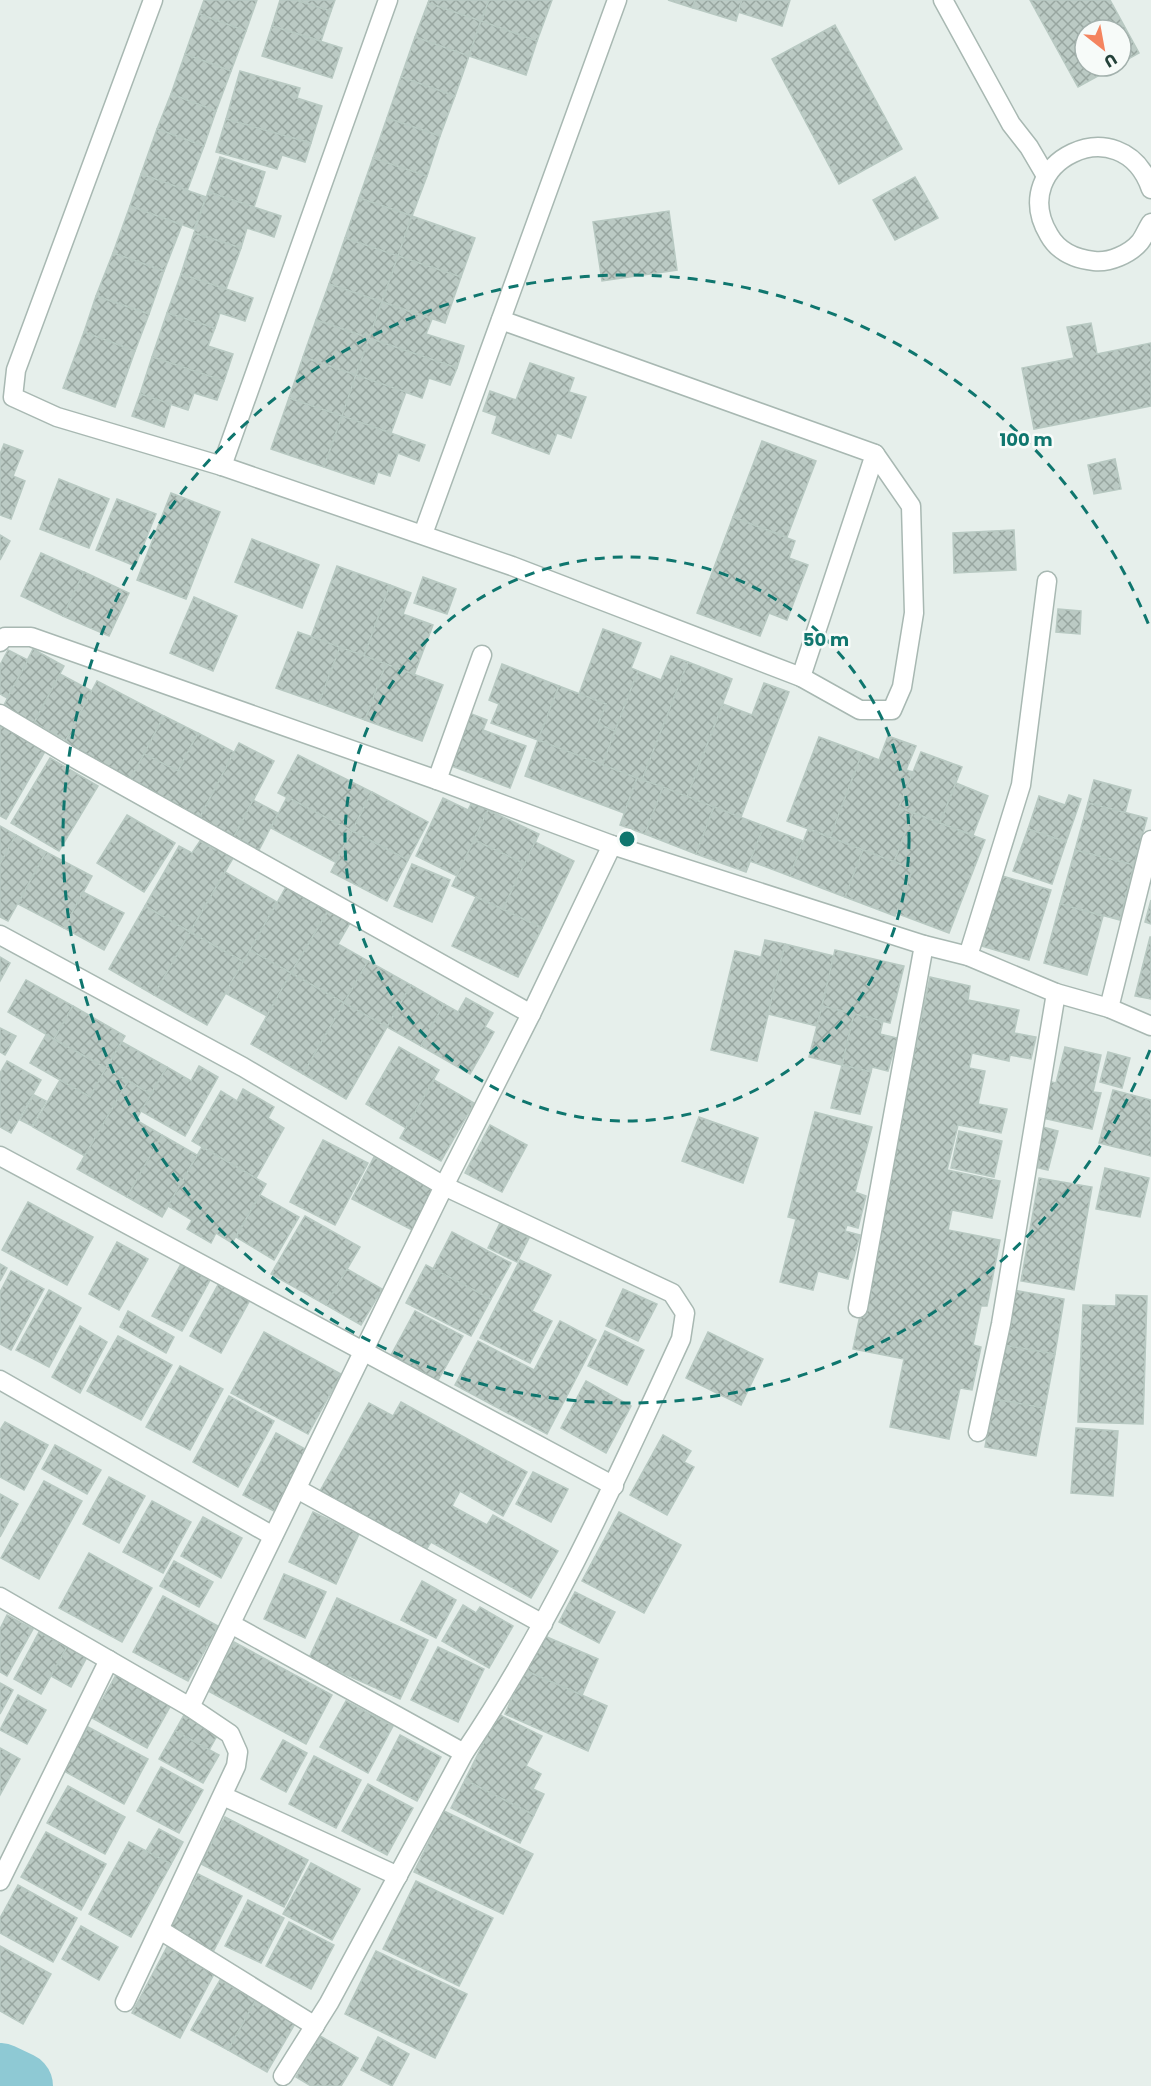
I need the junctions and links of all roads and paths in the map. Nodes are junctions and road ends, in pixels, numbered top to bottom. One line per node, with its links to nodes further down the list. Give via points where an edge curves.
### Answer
1 (153, 0): 10 (street, via 16,370 13,397 57,417)
2 (388, 0): 10 (street)
3 (617, 0): 8 (street)
4 (944, 0): 5 (street, via 1011,124)
5 (1046, 176): 6 (street, via 1062,158 1084,148 1108,147 1130,157 1146,175); 7 (street, via 1038,199 1041,222 1054,243 1073,257 1097,262 1120,256 1139,243)
6 (1151, 189)
7 (1151, 223)
8 (501, 320): 9 (street); 11 (street)
9 (875, 454): 15 (street); 15 (street, via 911,506 914,613 902,687 892,710 860,710)
10 (222, 466): 11 (street)
11 (423, 534): 15 (street)
12 (1047, 581): 22 (street, via 1021,785)
13 (0, 642): 17 (street, via 5,638 32,637)
14 (482, 655): 17 (street)
15 (801, 677)
16 (0, 714): 25 (street)
17 (437, 780): 19 (street)
18 (1151, 840): 24 (street)
19 (612, 845): 21 (street); 25 (street)
20 (0, 934): 28 (street, via 243,1067)
21 (924, 945): 22 (street); 29 (street)
22 (968, 956): 23 (street)
23 (1056, 993): 24 (street); 32 (street, via 1001,1324)
24 (1109, 1008): 26 (street)
25 (531, 1014): 28 (street)
26 (1151, 1026)
27 (0, 1156): 30 (street)
28 (444, 1186): 30 (street); 33 (street, via 672,1293 685,1313 681,1339)
29 (858, 1308)
30 (363, 1352): 33 (street); 34 (street)
31 (0, 1380): 35 (street)
32 (978, 1432)
33 (614, 1486): 38 (street)
34 (297, 1489): 35 (street); 38 (street)
35 (273, 1536): 37 (street)
36 (0, 1597): 39 (street)
37 (231, 1624): 40 (street); 41 (street)
38 (543, 1624): 41 (street)
39 (109, 1660): 40 (street); 44 (street)
40 (190, 1707): 42 (street, via 230,1734 238,1752)
41 (464, 1753): 43 (street)
42 (223, 1796): 43 (street); 45 (street)
43 (398, 1876): 47 (street)
44 (0, 1881)
45 (160, 1930): 46 (street); 47 (street)
46 (125, 2002)
47 (315, 2025): 48 (street)
48 (283, 2076)

